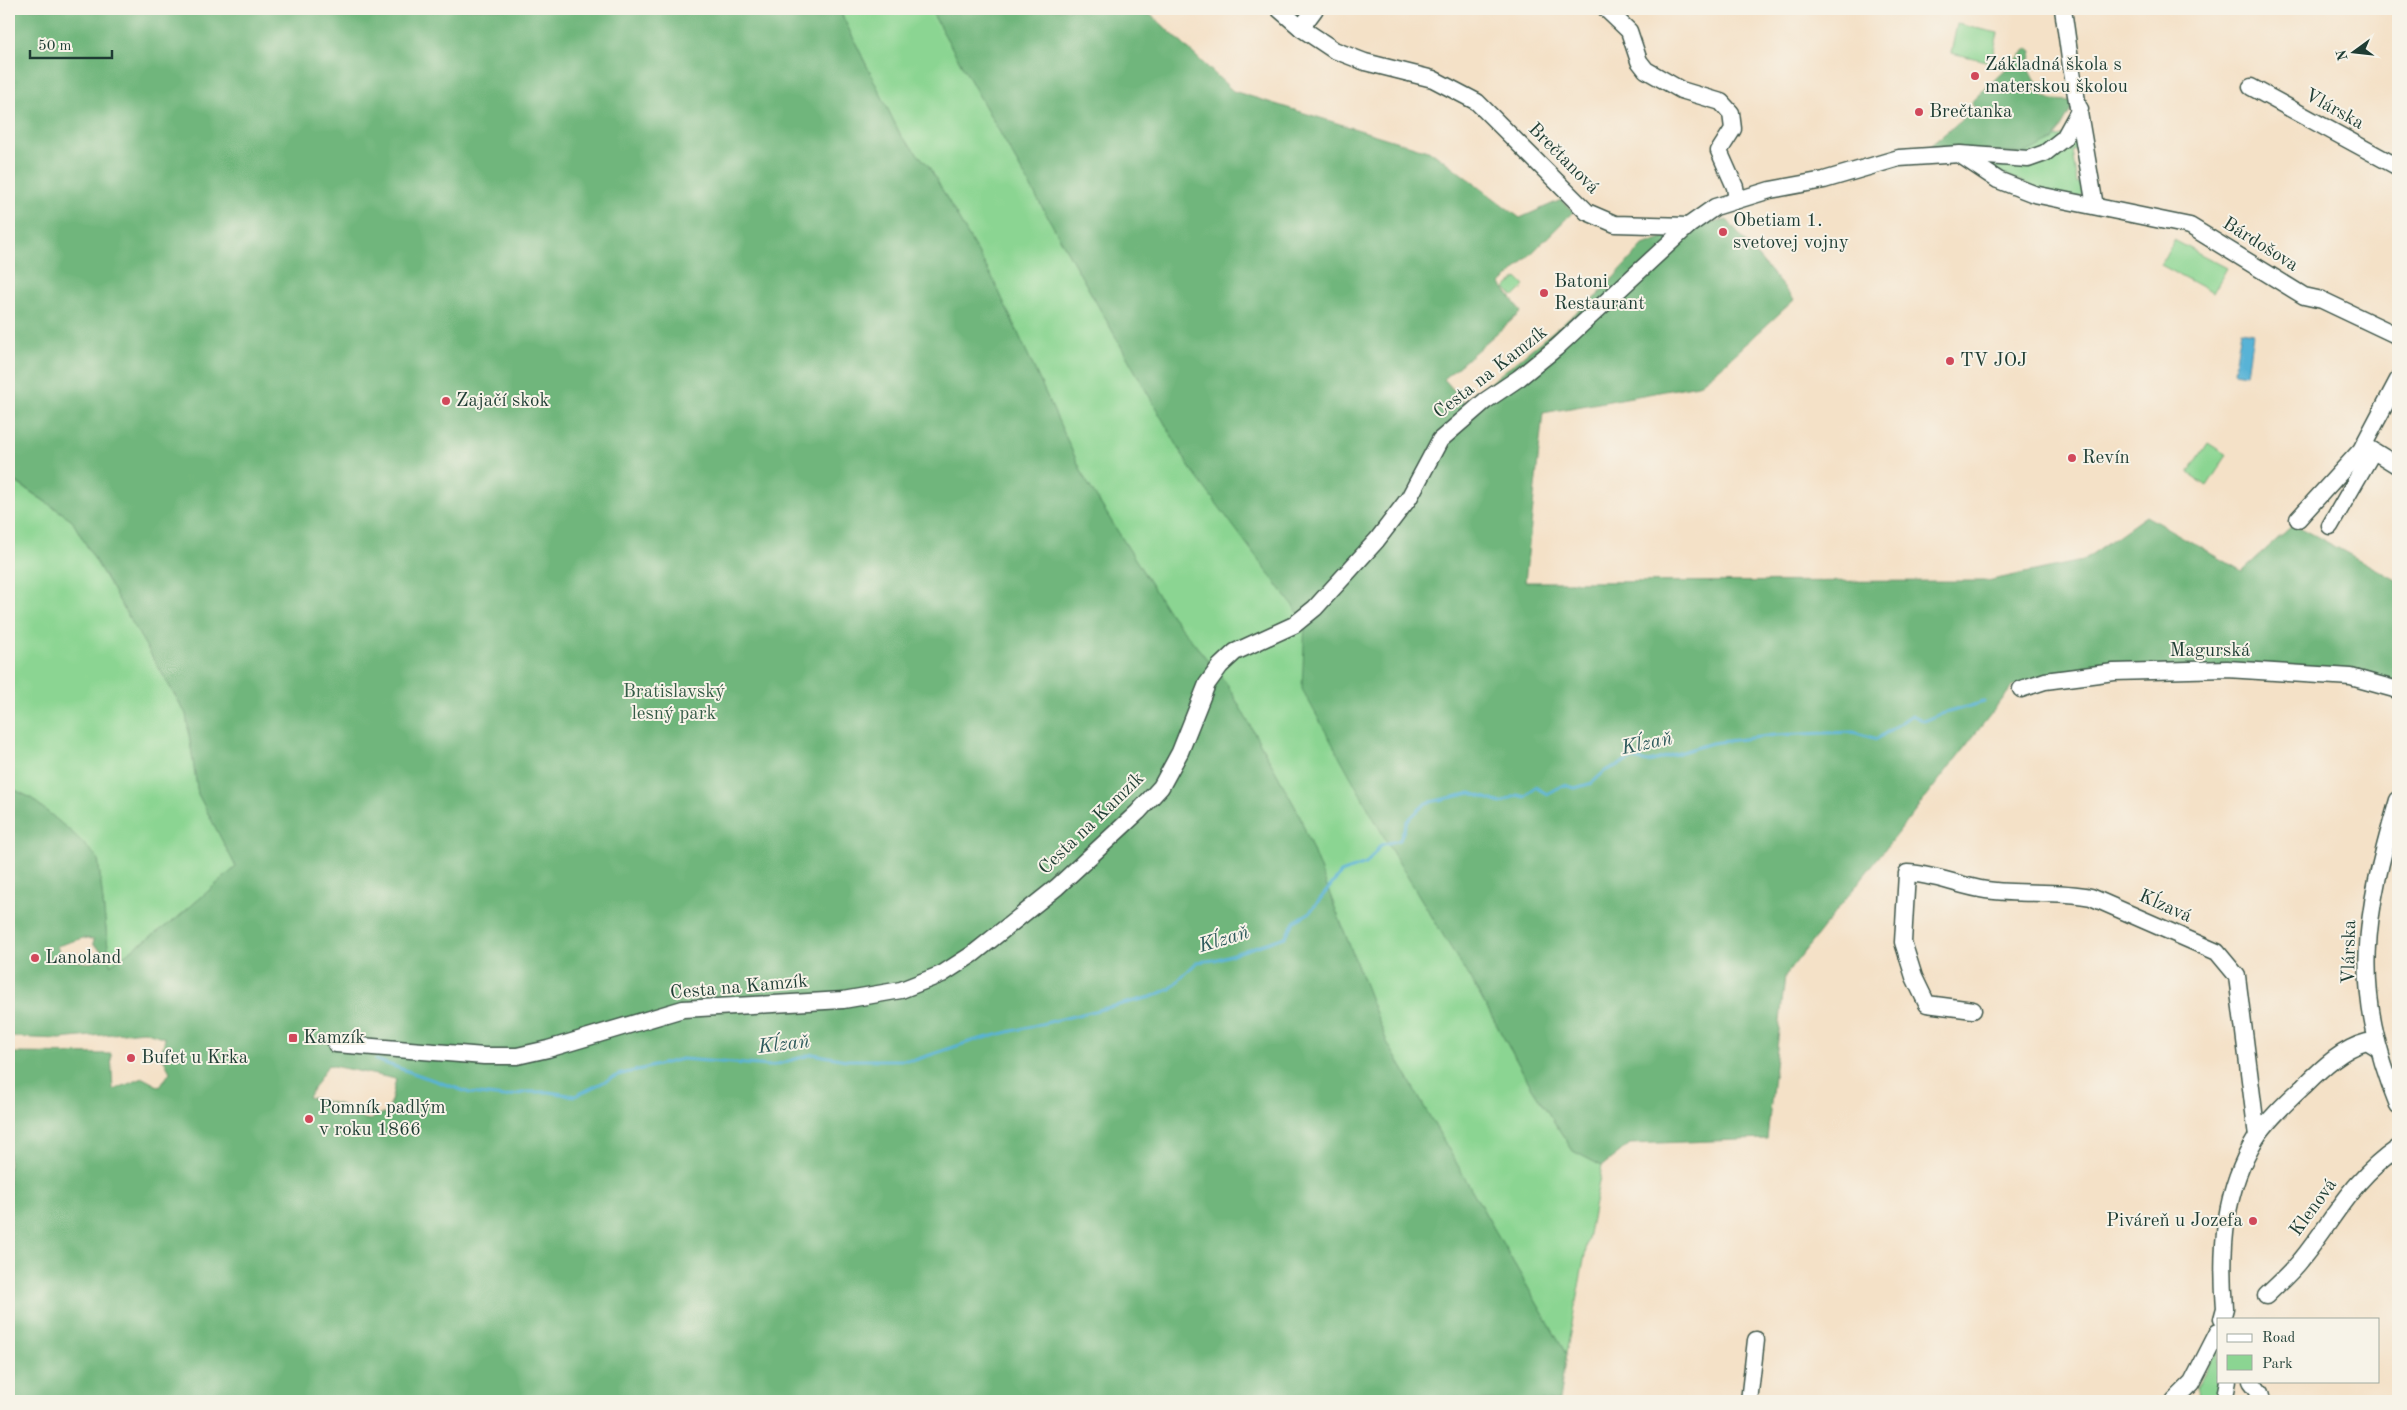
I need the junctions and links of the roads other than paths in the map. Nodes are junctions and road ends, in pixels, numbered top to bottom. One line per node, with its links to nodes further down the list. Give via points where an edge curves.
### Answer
1 (1279, 9): 5 (street, Brečtanová)
2 (1315, 9): 5 (street)
3 (1606, 9): 10 (street, via 1629,31 1639,61 1646,70 1680,90 1719,100 1730,110 1733,128 1719,151 1735,187)
4 (2063, 9): 7 (street)
5 (1301, 28): 12 (street, Brečtanová, via 1350,57 1433,79 1462,92 1491,114 1587,212 1615,224)
6 (2251, 87): 9 (street, Vlárska)
7 (2080, 110): 8 (street, via 2064,138 2045,153 2028,159); 11 (street)
8 (1960, 154): 10 (street, via 1899,158); 11 (street, via 1998,180 2034,194)
9 (2398, 167)
10 (1737, 200): 12 (street, via 1715,206)
11 (2095, 206): 13 (street, Bárdošova, via 2190,226 2304,296 2322,300)
12 (1688, 226): 23 (street, Cesta na Kamzík, via 1556,348 1485,400 1440,440 1409,498 1377,540 1315,608 1294,625 1235,652 1220,666 1207,684 1180,752 1161,788 1057,886 942,974 901,990 844,1000 683,1009 518,1056)
13 (2398, 336)
14 (2398, 380): 15 (street)
15 (2369, 448): 16 (street); 17 (street); 18 (street)
16 (2398, 466)
17 (2298, 519)
18 (2330, 526)
19 (2020, 690): 20 (street, Magurská, via 2045,681 2114,672 2227,669 2350,677)
20 (2398, 690)
21 (2398, 800): 24 (street, Vlárska, via 2374,887 2367,944 2367,980)
22 (1973, 1010): 26 (street, Kĺzavá, via 1927,1004 1903,942 1907,873 1986,890 2091,897 2217,952 2237,976)
23 (336, 1044)
24 (2378, 1049): 25 (street, Vlárska); 26 (street, via 2367,1042 2350,1047 2310,1080)
25 (2398, 1105)
26 (2257, 1136): 29 (street, via 2236,1182 2224,1230)
27 (2398, 1148): 28 (street, Klenová, via 2375,1163 2354,1186 2300,1261)
28 (2266, 1296)
29 (2224, 1315)
30 (2217, 1334): 35 (street, via 2192,1383)
31 (1756, 1340): 34 (street)
32 (2228, 1382): 36 (street)
33 (2252, 1382): 37 (street)
34 (1749, 1401)
35 (2174, 1401)
36 (2224, 1401)
37 (2262, 1401)

